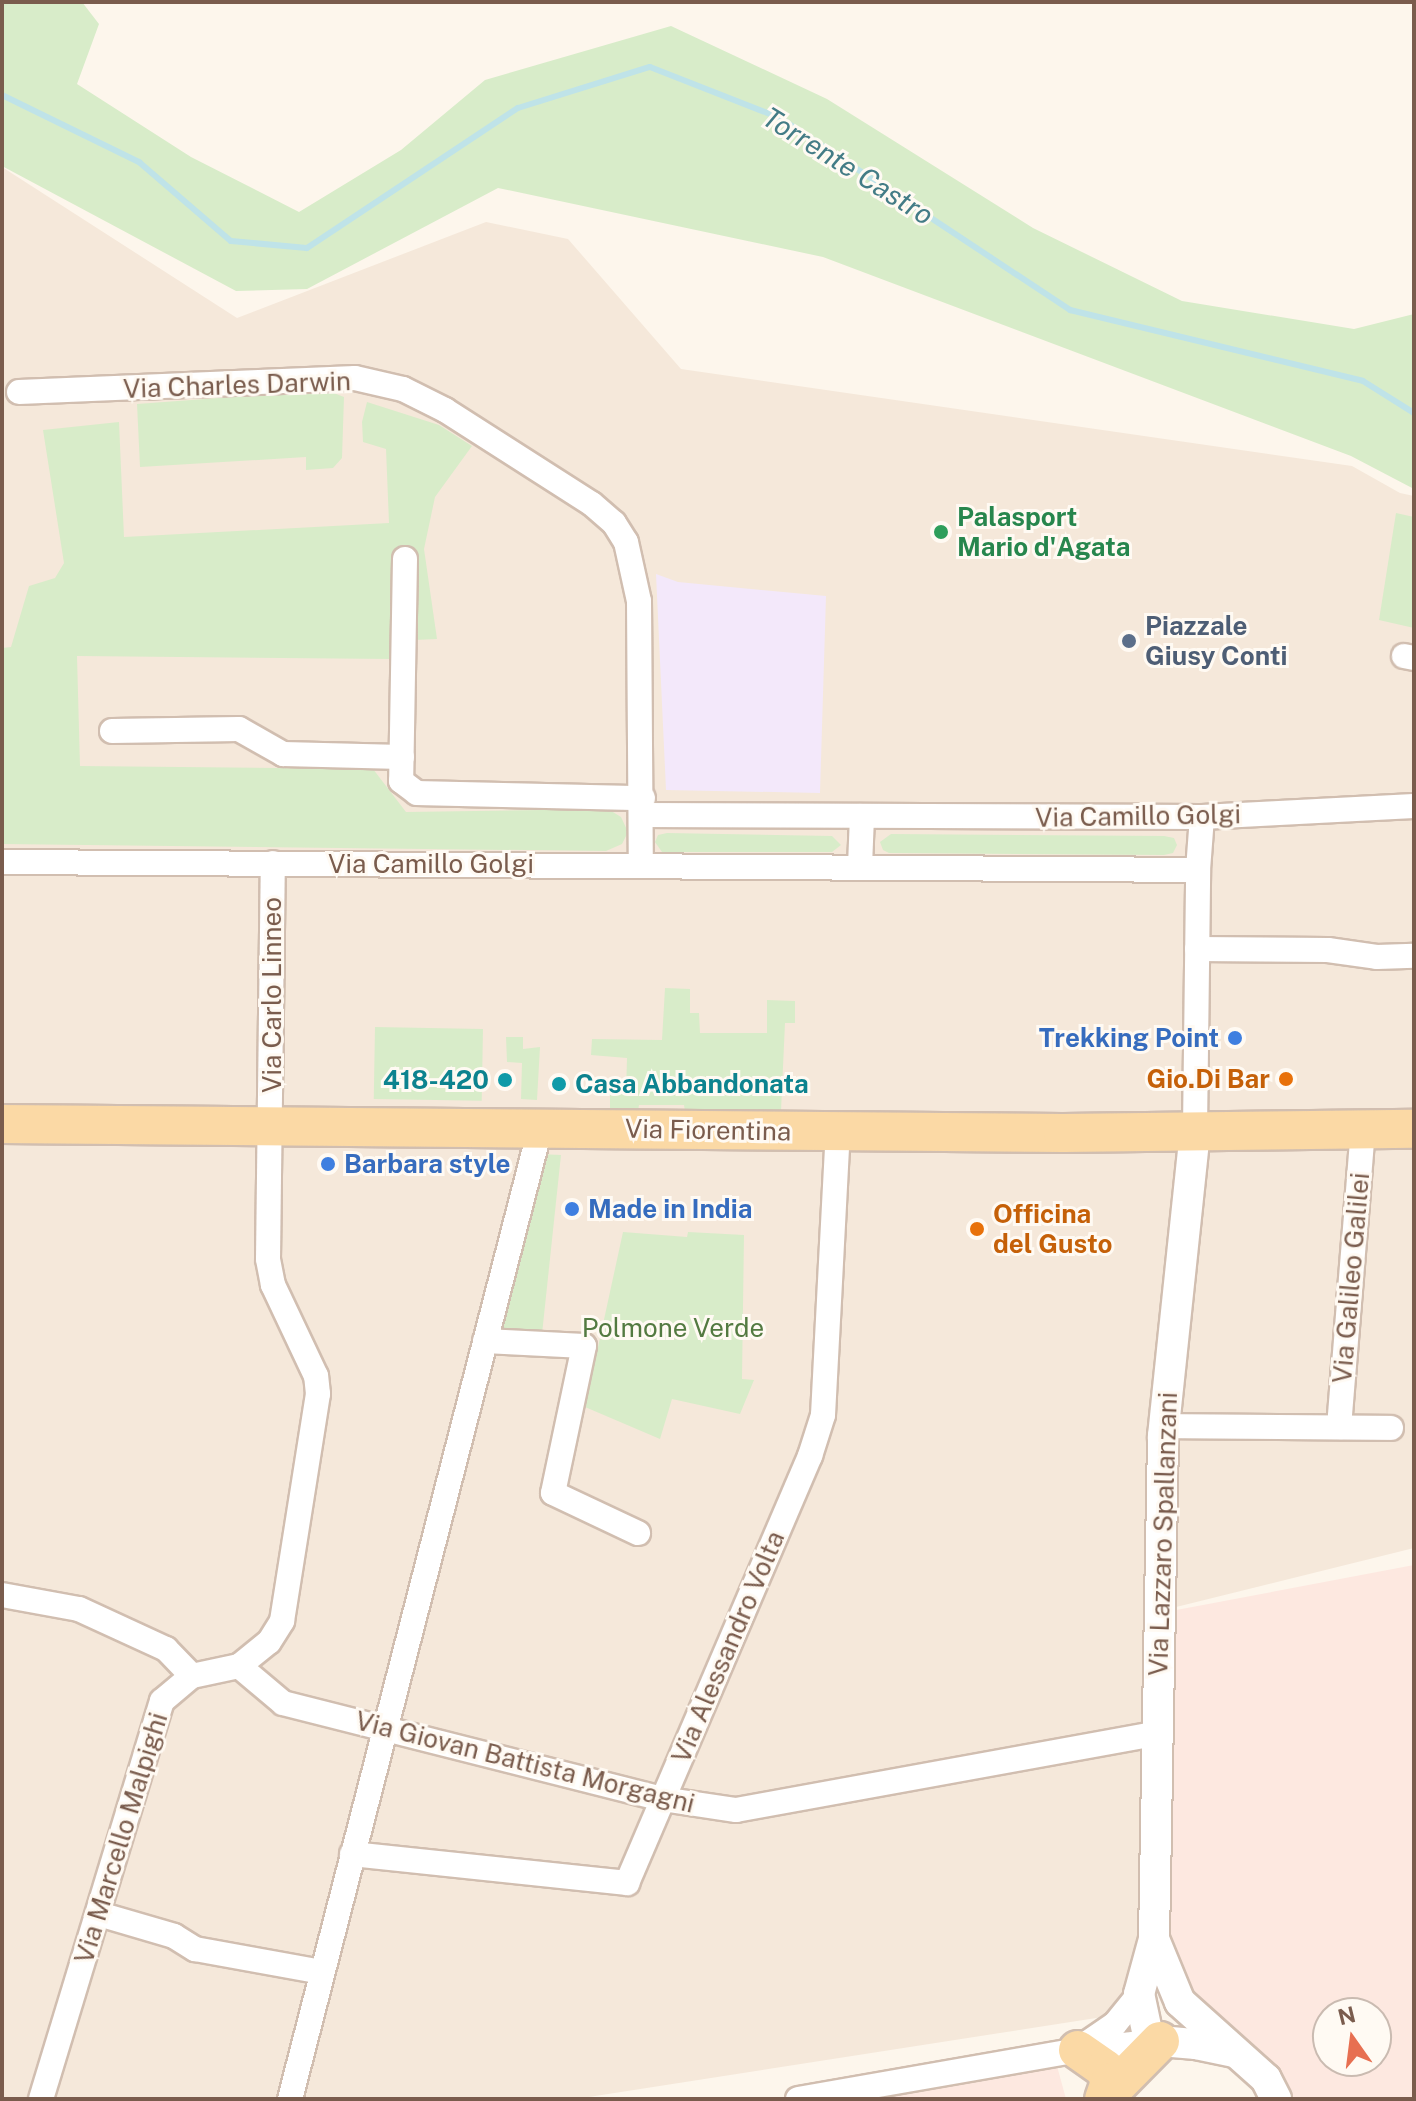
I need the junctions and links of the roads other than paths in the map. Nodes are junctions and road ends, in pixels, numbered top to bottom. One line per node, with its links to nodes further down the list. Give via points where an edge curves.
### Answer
1 (19, 392): 5 (street, Via Charles Darwin, via 355,378 403,389 445,410 592,504 614,523 633,561 639,601)
2 (405, 559): 4 (street)
3 (112, 731): 4 (street, via 239,729 283,754)
4 (402, 757): 5 (street, via 401,781 417,793)
5 (642, 806): 7 (street, Via Camillo Golgi); 11 (street, Via Charles Darwin)
6 (1414, 806): 8 (street, Via Camillo Golgi)
7 (862, 816): 8 (street, Via Camillo Golgi); 12 (street)
8 (1202, 817): 13 (street)
9 (2, 862): 10 (street, Via Camillo Golgi)
10 (273, 863): 11 (street, Via Camillo Golgi); 17 (street, Via Carlo Linneo)
11 (641, 865): 12 (street, Via Camillo Golgi)
12 (860, 866): 13 (street, Via Camillo Golgi)
13 (1198, 870): 14 (street)
14 (1197, 949): 15 (street); 21 (street)
15 (1414, 956)
16 (2, 1124): 17 (main road, Via Fiorentina)
17 (272, 1126): 18 (main road, Via Fiorentina); 29 (street, Via Marcello Malpighi, via 268,1259 273,1285 316,1376 318,1394 282,1621 269,1642)
18 (540, 1129): 22 (main road, Via Fiorentina); 23 (street)
19 (1363, 1129): 20 (main road, Via Fiorentina); 21 (main road, Via Fiorentina); 25 (street, Via Galileo Galilei)
20 (1414, 1129)
21 (1195, 1130): 22 (main road, Via Fiorentina); 24 (street, Via Lazzaro Spallanzani)
22 (838, 1132): 33 (street, Via Alessandro Volta, via 823,1415)
23 (485, 1341): 27 (street, via 584,1346 553,1493); 31 (street)
24 (1165, 1426): 25 (street); 32 (street, Via Lazzaro Spallanzani)
25 (1339, 1427): 26 (street)
26 (1391, 1428)
27 (638, 1533)
28 (2, 1595): 30 (street, via 79,1609 166,1649)
29 (239, 1666): 30 (street, Via Marcello Malpighi); 31 (street, Via Giovan Battista Morgagni, via 283,1703)
30 (192, 1676): 35 (street, Via Marcello Malpighi, via 162,1701)
31 (385, 1727): 33 (street, Via Giovan Battista Morgagni); 34 (street)
32 (1156, 1734): 33 (street, Via Giovan Battista Morgagni, via 736,1810); 36 (street, Via Lazzaro Spallanzani)
33 (662, 1799): 34 (street, Via Alessandro Volta, via 627,1883)
34 (352, 1854): 37 (street)
35 (99, 1914): 37 (street, via 174,1936 195,1949); 44 (street, Via Marcello Malpighi)
36 (1154, 1939): 38 (street, Via Lazzaro Spallanzani); 39 (street, Via Lazzaro Spallanzani)
37 (322, 1972): 45 (street)
38 (1166, 1975): 40 (street, Via Lazzaro Spallanzani, via 1167,2023); 42 (street, Via Lazzaro Spallanzani, via 1195,2019)
39 (1139, 1994): 40 (street, Via Lazzaro Spallanzani, via 1147,2031); 41 (street, Via Lazzaro Spallanzani, via 1115,2024)
40 (1160, 2041): 41 (street); 42 (street); 43 (main road)
41 (1078, 2050): 43 (main road, via 1105,2069 1110,2082); 46 (street)
42 (1239, 2054): 47 (street, Via Lazzaro Spallanzani, via 1266,2079)
43 (1105, 2097)
44 (41, 2099)
45 (290, 2099)
46 (798, 2099)
47 (1276, 2099)

